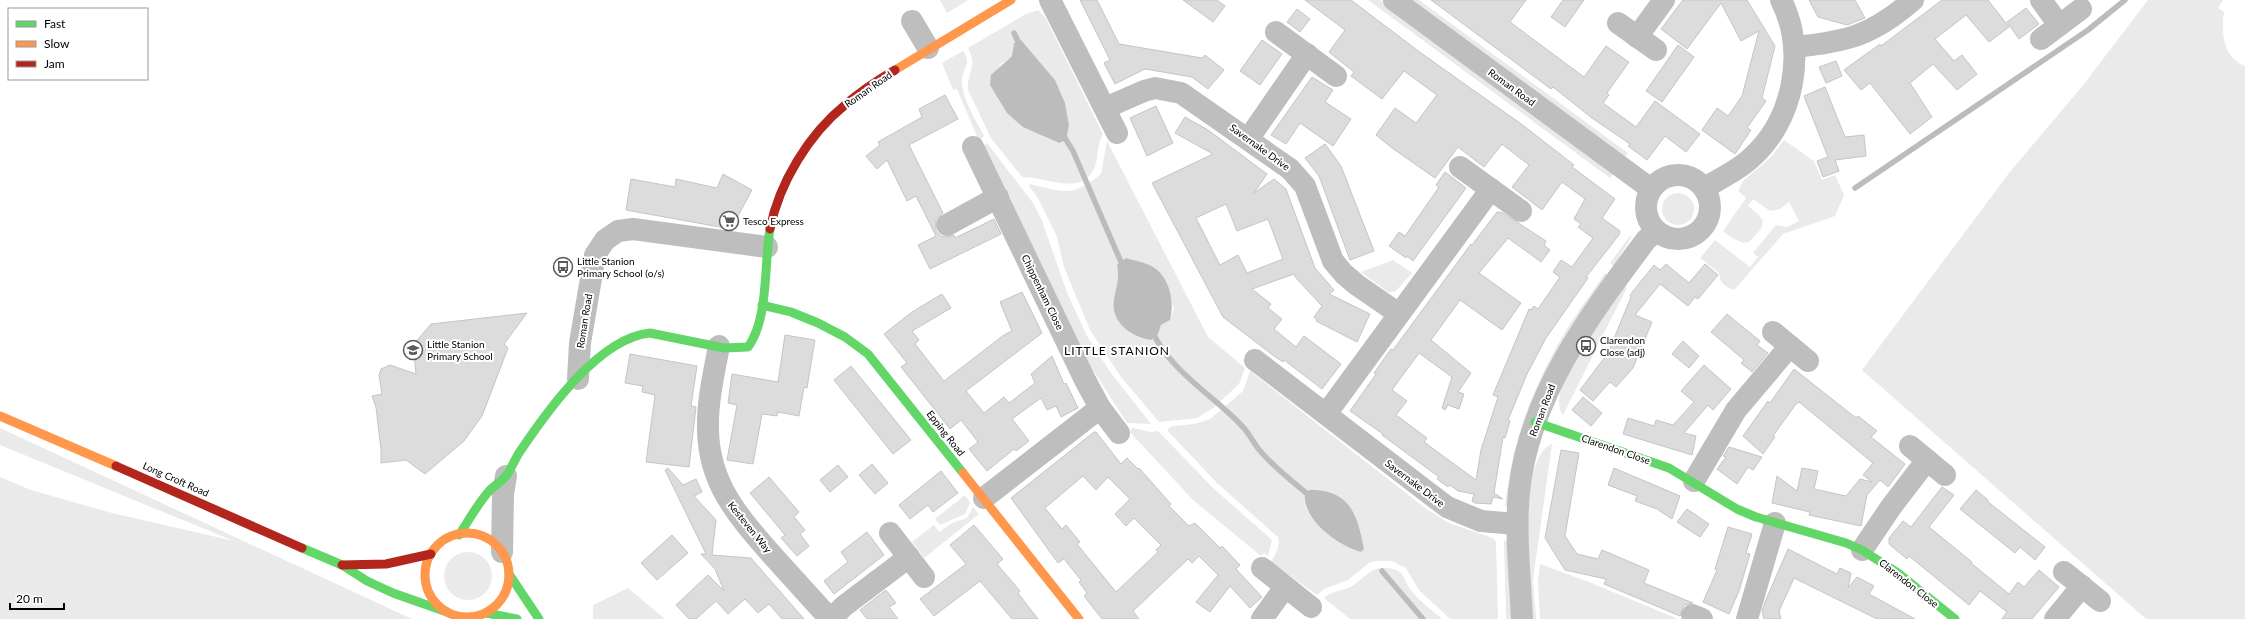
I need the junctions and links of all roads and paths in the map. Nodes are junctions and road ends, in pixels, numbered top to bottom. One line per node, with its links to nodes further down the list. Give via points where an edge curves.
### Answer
1 (1011, 0): 16 (street, Roman Road)
2 (1050, 0): 20 (street)
3 (1394, 0): 27 (street, Roman Road)
4 (1664, 0): 13 (street)
5 (1782, 0): 15 (street, via 1791,26)
6 (1913, 0): 15 (street, via 1872,31 1832,43)
7 (2041, 0): 11 (street)
8 (2081, 9): 11 (street)
9 (912, 21): 16 (street)
10 (1618, 23): 13 (street)
11 (2059, 25): 14 (street)
12 (1276, 32): 18 (street)
13 (1638, 37): 17 (street)
14 (2041, 39)
15 (1794, 47): 25 (street, via 1795,66 1789,96 1770,136 1750,159)
16 (928, 48): 32 (street, Roman Road, via 844,105 814,136 777,203)
17 (1656, 50)
18 (1306, 54): 19 (street); 22 (street)
19 (1336, 76)
20 (1104, 108): 21 (street); 22 (street, Savernake Drive, via 1144,91 1167,89 1195,100)
21 (1117, 133)
22 (1248, 138): 34 (street, Savernake Drive, via 1298,175 1305,186 1333,261 1344,274)
23 (973, 147): 28 (street, Chippenham Close)
24 (1460, 167): 26 (street)
25 (1704, 188): 27 (street, via 1688,176 1678,175 1659,180); 31 (street, via 1710,208 1703,228 1695,235 1675,240)
26 (1491, 189): 29 (street); 34 (street)
27 (1651, 189): 31 (street, via 1645,205 1646,215)
28 (998, 197): 30 (street); 41 (street, Chippenham Close)
29 (1521, 211)
30 (947, 225)
31 (1656, 231): 44 (street, Roman Road, via 1646,240 1587,322 1558,370)
32 (767, 247): 33 (street, Roman Road, via 767,281); 40 (street, Roman Road, via 633,229 618,231 605,240 595,255 580,343)
33 (762, 305): 36 (street, Roman Road, via 754,339 748,346 741,349); 51 (street, Epping Road, via 797,314 821,324 868,354)
34 (1399, 314): 42 (street)
35 (1773, 332): 37 (street)
36 (719, 346): 40 (street, Roman Road, via 654,334 638,334 624,339 598,358); 73 (street, Kesteven Way, via 708,412 708,430 712,461 722,489 748,528)
37 (1790, 346): 39 (street); 50 (street, via 1736,410)
38 (1255, 360): 42 (street, Savernake Drive)
39 (1808, 361)
40 (578, 379): 49 (street, Roman Road, via 545,415)
41 (1100, 408): 45 (street, Chippenham Close); 51 (street)
42 (1326, 414): 53 (street, Savernake Drive, via 1447,507 1481,521)
43 (0, 416): 60 (street, Long Croft Road)
44 (1536, 422): 50 (street, Clarendon Close, via 1670,468); 53 (street, Roman Road, via 1526,454)
45 (1119, 433)
46 (1910, 446): 47 (street)
47 (1927, 460): 48 (street); 56 (street, via 1890,507)
48 (1946, 475)
49 (506, 476): 55 (street, Roman Road, via 490,490); 57 (street, Roman Road, via 503,494)
50 (1694, 481): 52 (street, Clarendon Close, via 1736,508)
51 (984, 498): 74 (street, Epping Road)
52 (1775, 523): 56 (street, Clarendon Close); 77 (street)
53 (1517, 524): 76 (street, Roman Road)
54 (890, 533): 59 (street)
55 (459, 535): 57 (street, via 476,535 489,539); 58 (street, via 446,540)
56 (1862, 550): 78 (street, Clarendon Close, via 1898,573)
57 (502, 552): 63 (street)
58 (431, 554): 60 (street, Long Croft Road, via 386,564); 69 (street, via 426,573 429,593)
59 (908, 558): 64 (street); 73 (street, via 844,606)
60 (342, 564): 69 (street, Long Croft Road, via 365,581 400,597)
61 (1262, 568): 66 (street)
62 (2064, 572): 65 (street)
63 (509, 574): 70 (street, via 508,586 503,597); 72 (street)
64 (924, 577)
65 (2082, 586): 67 (street); 79 (street)
66 (1286, 588): 68 (street); 75 (street)
67 (2100, 601)
68 (1311, 607)
69 (447, 612): 70 (street, via 473,617)
70 (486, 613): 71 (street)
71 (517, 619)
72 (539, 619)
73 (831, 619)
74 (1079, 619)
75 (1262, 619)
76 (1522, 619)
77 (1747, 619)
78 (1954, 619)
79 (2055, 619)

